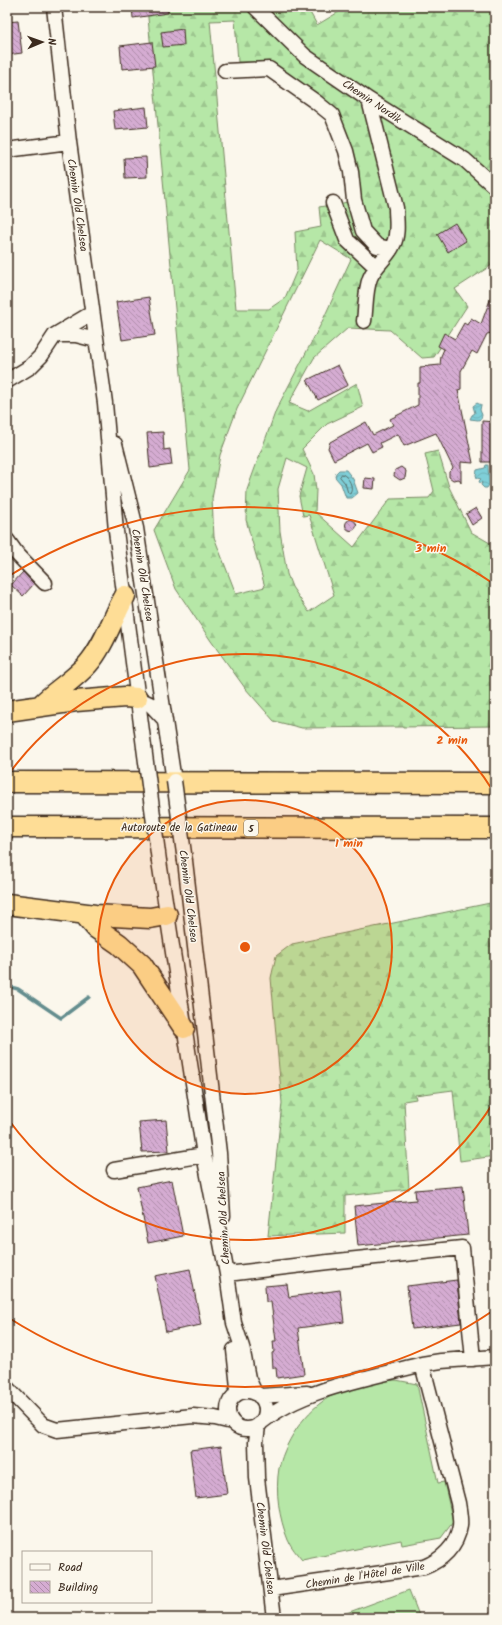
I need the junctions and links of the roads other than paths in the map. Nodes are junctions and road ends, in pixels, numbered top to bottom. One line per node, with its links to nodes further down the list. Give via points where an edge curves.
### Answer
1 (54, 7): 5 (street, Chemin Old Chelsea)
2 (255, 7): 4 (street, Chemin Nordik, via 305,56)
3 (226, 71): 9 (street, via 270,69 332,115 346,150 354,200)
4 (369, 100): 7 (street, Chemin Nordik, via 465,160); 11 (street, via 396,208 397,224)
5 (69, 142): 6 (street); 13 (street, Chemin Old Chelsea)
6 (7, 150)
7 (495, 188)
8 (333, 203): 10 (street)
9 (363, 230): 10 (street); 11 (street, via 377,246)
10 (343, 245): 12 (street)
11 (391, 250): 12 (street)
12 (376, 267): 14 (street, via 370,278)
13 (92, 313): 15 (street); 16 (street, Chemin Old Chelsea)
14 (364, 321)
15 (56, 335): 16 (street); 17 (street, via 30,367)
16 (96, 340): 18 (street, Chemin Old Chelsea)
17 (7, 381)
18 (105, 403): 21 (street, Chemin Old Chelsea, via 116,530); 25 (street, Chemin Old Chelsea, via 136,528)
19 (7, 540): 20 (street)
20 (45, 583)
21 (125, 596): 22 (street, Chemin Old Chelsea); 23 (highway, via 89,664)
22 (138, 698): 23 (highway); 25 (street, via 150,704); 33 (street, Chemin Old Chelsea, bridge)
23 (42, 705): 24 (highway)
24 (7, 711)
25 (165, 720): 30 (street, Chemin Old Chelsea, bridge)
26 (7, 782): 27 (highway)
27 (495, 783)
28 (7, 827): 29 (highway, Autoroute de la Gatineau / 5)
29 (495, 828)
30 (190, 902): 33 (street); 37 (street, Chemin Old Chelsea, via 219,1153)
31 (7, 904): 32 (highway)
32 (84, 914): 33 (highway, via 150,918); 34 (highway, via 96,928 119,944 142,966)
33 (167, 915): 34 (street, Chemin Old Chelsea)
34 (184, 1028): 35 (street, Chemin Old Chelsea)
35 (204, 1155): 36 (street); 37 (street, Chemin Old Chelsea)
36 (114, 1170)
37 (227, 1274): 38 (street, Chemin Old Chelsea); 40 (street, via 462,1248)
38 (234, 1323): 44 (street, Chemin Old Chelsea, via 248,1378); 45 (street, Chemin Old Chelsea, via 233,1348 238,1387)
39 (495, 1357): 40 (street)
40 (473, 1359): 41 (street)
41 (422, 1364): 43 (street); 50 (street, Chemin de l'Hôtel de Ville, via 458,1503 460,1524 453,1546 434,1564 424,1568)
42 (7, 1388): 46 (street, via 43,1425 57,1430)
43 (313, 1393): 44 (street); 47 (street, via 273,1413)
44 (257, 1394): 45 (street, via 246,1391); 47 (street, via 264,1401 266,1410)
45 (232, 1399): 46 (street); 48 (street, via 228,1414)
46 (193, 1416): 48 (street, via 215,1418)
47 (260, 1424): 48 (street, via 247,1430); 49 (street, Chemin Old Chelsea, via 256,1442)
48 (235, 1425): 49 (street, Chemin Old Chelsea, via 248,1445)
49 (257, 1478): 50 (street, Chemin Old Chelsea)
50 (271, 1589): 51 (street, Chemin Old Chelsea)
51 (274, 1618)

